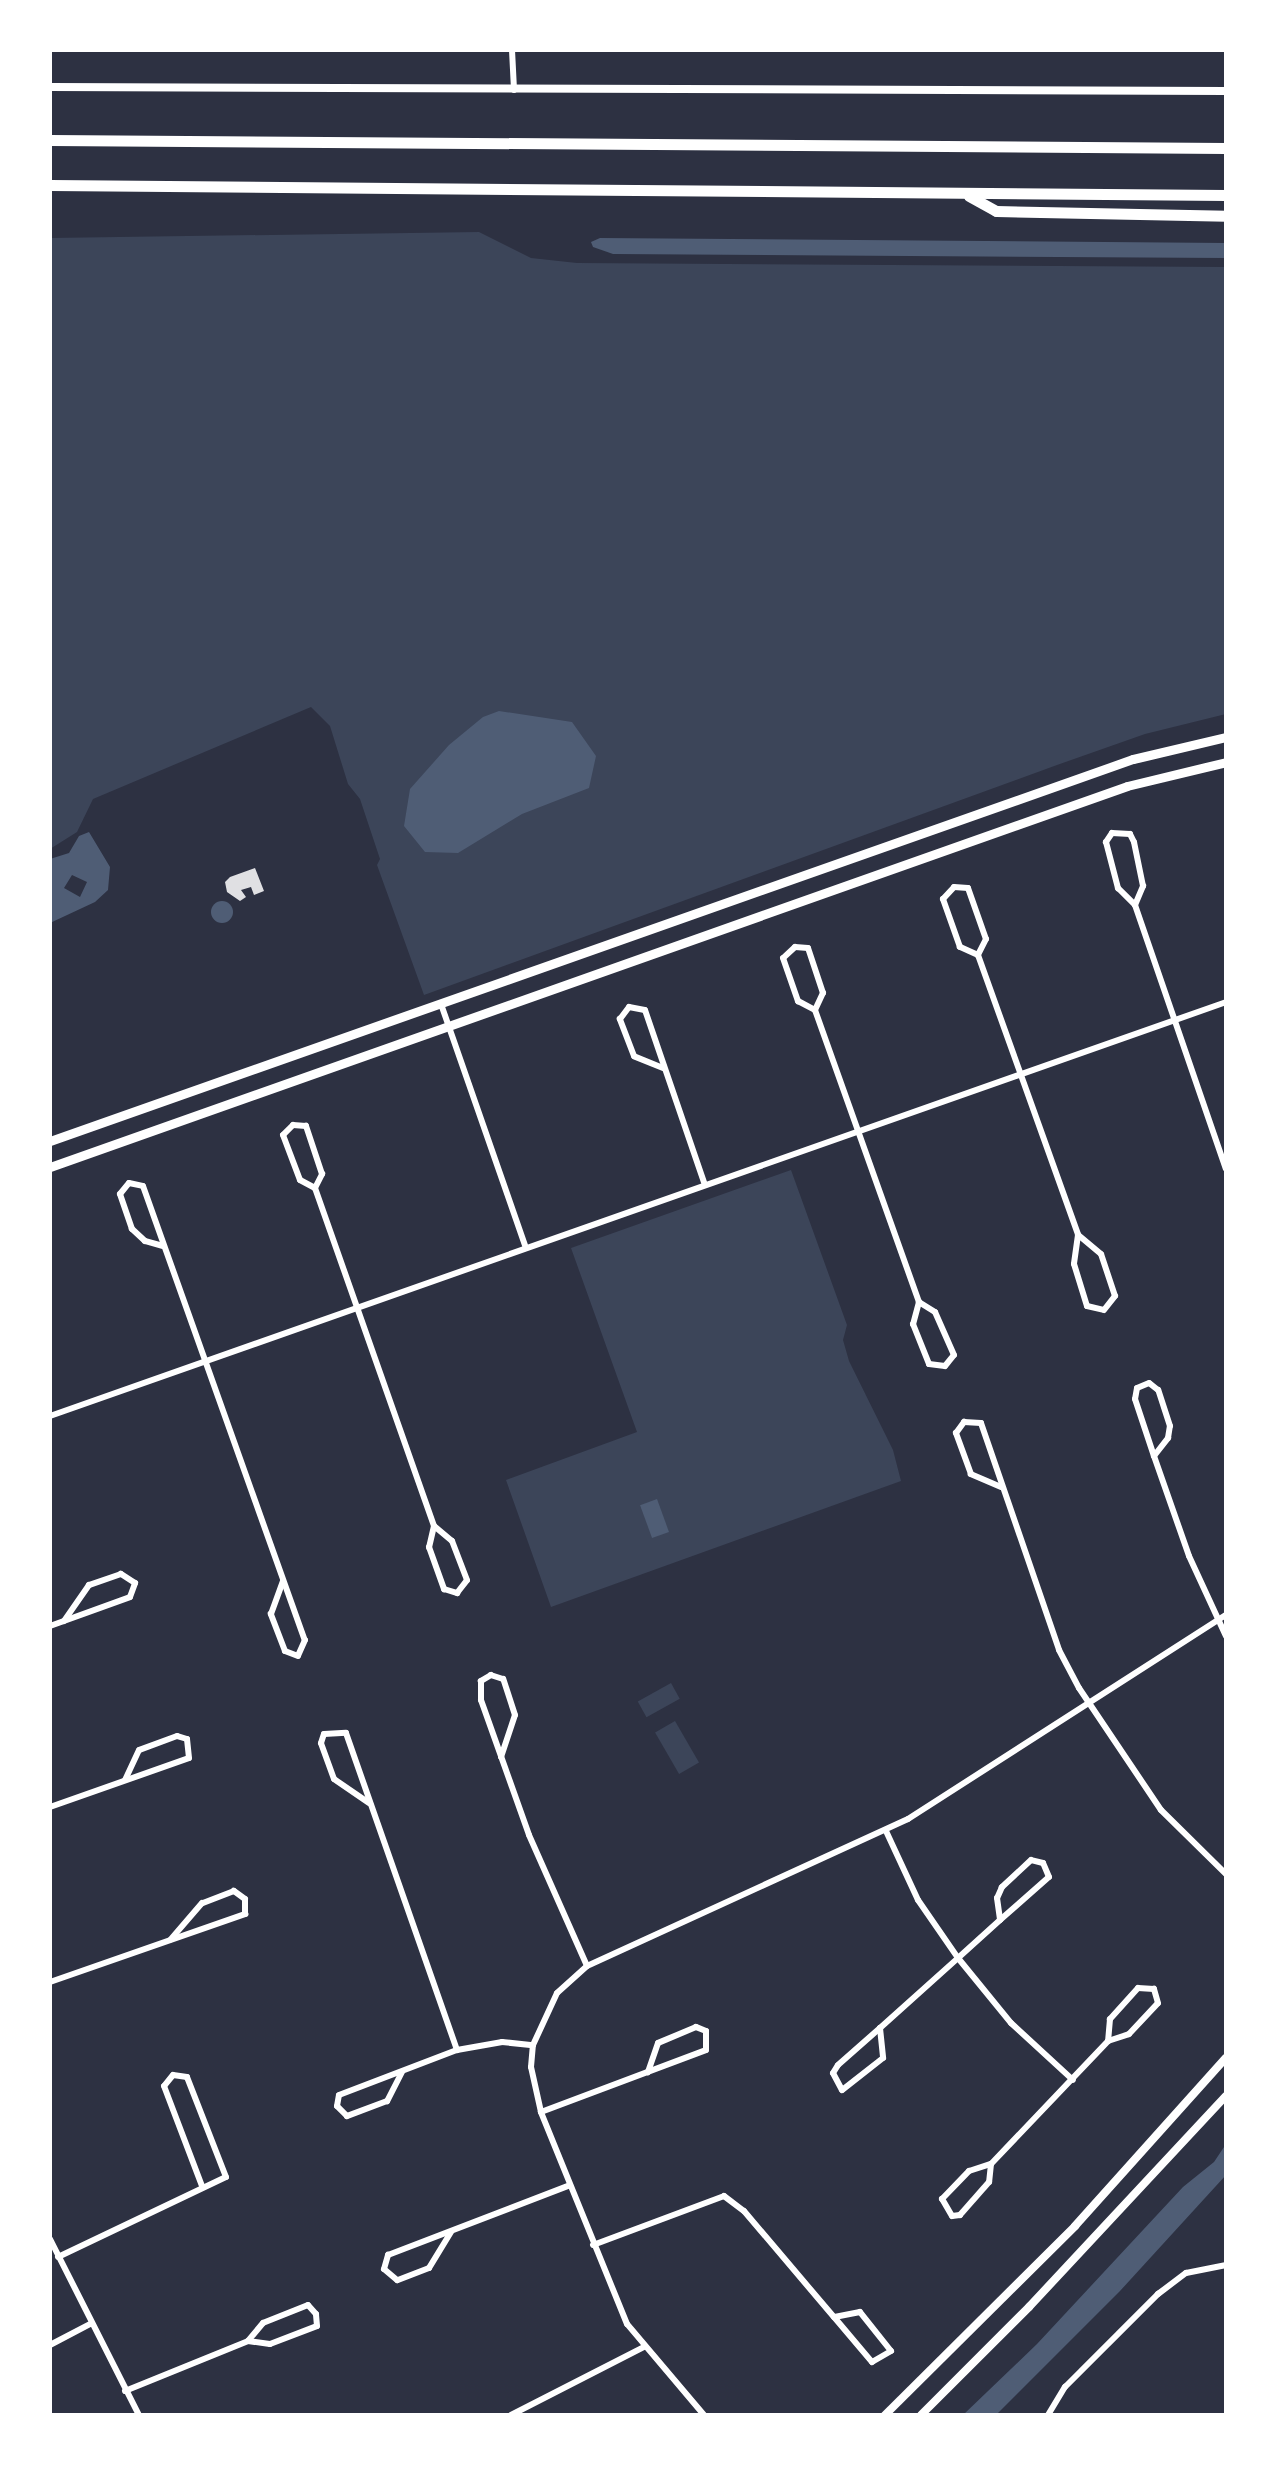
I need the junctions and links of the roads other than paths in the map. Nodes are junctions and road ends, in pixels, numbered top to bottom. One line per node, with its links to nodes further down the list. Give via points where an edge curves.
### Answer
1 (512, 50): 3 (street)
2 (50, 87): 3 (street)
3 (514, 90): 4 (street)
4 (1226, 91)
5 (50, 140): 6 (highway)
6 (1226, 148)
7 (50, 185): 8 (highway)
8 (965, 194): 9 (highway); 10 (highway, via 996,211)
9 (1226, 195)
10 (1226, 216)
11 (1226, 737): 16 (main road, via 1133,759)
12 (1226, 762): 19 (main road, via 1127,786)
13 (1135, 905): 13 (street, via 1143,886 1142,865 1134,842 1121,831 1106,842 1109,860 1118,888); 18 (street)
14 (978, 955): 14 (street, via 986,939 968,888 954,887 943,899 960,947); 21 (street)
15 (1226, 1002): 18 (street)
16 (441, 1004): 19 (street); 23 (main road)
17 (815, 1010): 17 (street, via 823,993 808,948 795,947 783,958 798,1001); 22 (street)
18 (1171, 1019): 21 (street); 25 (street)
19 (449, 1027): 24 (main road); 30 (street)
20 (663, 1068): 20 (street, via 645,1010 629,1007 620,1019 634,1056); 26 (street)
21 (1020, 1073): 22 (street); 28 (street)
22 (856, 1131): 26 (street); 31 (street)
23 (50, 1141)
24 (50, 1167)
25 (1226, 1169)
26 (705, 1185): 30 (street)
27 (315, 1188): 27 (street, via 322,1174 306,1126 293,1125 283,1135 300,1180); 32 (street)
28 (1078, 1235): 28 (street, via 1074,1264 1087,1306 1104,1310 1115,1296 1101,1254)
29 (163, 1246): 29 (street, via 143,1186 129,1183 120,1194 132,1229 145,1241); 33 (street)
30 (526, 1248): 32 (street)
31 (919, 1302): 31 (street, via 913,1324 929,1364 945,1366 954,1355 935,1312)
32 (357, 1307): 33 (street); 37 (street)
33 (205, 1362): 34 (street); 38 (street)
34 (50, 1416)
35 (1154, 1456): 35 (street, via 1170,1426 1158,1390 1149,1383 1137,1388 1135,1399); 40 (street)
36 (1001, 1487): 36 (street, via 981,1423 964,1422 956,1433 971,1474); 44 (street, via 1059,1650)
37 (434, 1526): 37 (street, via 429,1547 444,1589 457,1593 467,1580 452,1541)
38 (283, 1581): 38 (street, via 271,1614 285,1651 298,1656 305,1640)
39 (1226, 1615): 40 (street)
40 (1216, 1620): 43 (street); 44 (street)
41 (64, 1621): 41 (street, via 130,1597 135,1583 121,1574 89,1585); 42 (street)
42 (50, 1626)
43 (1226, 1636)
44 (1088, 1702): 49 (street); 50 (street, via 1161,1810)
45 (501, 1757): 45 (street, via 479,1688 491,1675 503,1679 515,1715); 54 (street, via 545,1875)
46 (125, 1780): 46 (street, via 189,1758 187,1739 177,1736 139,1750); 48 (street)
47 (369, 1803): 47 (street, via 346,1733 324,1734 321,1743 334,1779); 59 (street)
48 (50, 1807)
49 (886, 1831): 53 (street, via 918,1900); 54 (street)
50 (1226, 1874)
51 (1000, 1920): 51 (street, via 1049,1877 1043,1863 1031,1860 1002,1887); 53 (street)
52 (171, 1939): 52 (street, via 245,1914 245,1899 234,1891 202,1903); 55 (street)
53 (958, 1958): 56 (street); 63 (street, via 1011,2023)
54 (587, 1966): 58 (street, via 557,1993)
55 (50, 1982)
56 (880, 2028): 56 (street, via 833,2073 842,2090 883,2058)
57 (1108, 2041): 57 (street, via 1129,2034 1158,2003 1154,1989 1138,1988 1110,2019); 63 (street)
58 (533, 2045): 59 (street, via 502,2042); 65 (street, via 531,2067)
59 (457, 2050): 61 (street)
60 (1226, 2058): 83 (street, via 1075,2226)
61 (402, 2072): 61 (street, via 339,2095 337,2106 347,2116 387,2101)
62 (648, 2072): 62 (street, via 706,2050 706,2031 696,2027 658,2043); 65 (street)
63 (1073, 2080): 66 (street)
64 (1226, 2096): 84 (street)
65 (541, 2112): 67 (street)
66 (991, 2164): 66 (street, via 969,2171 942,2199 952,2216 960,2215 989,2182)
67 (570, 2185): 69 (street); 71 (street)
68 (202, 2186): 68 (street, via 226,2177 187,2077 173,2075 164,2086); 72 (street, via 186,2200)
69 (451, 2232): 69 (street, via 388,2255 384,2269 397,2280 429,2268)
70 (50, 2239): 72 (street)
71 (593, 2245): 74 (street, via 724,2196 744,2211); 78 (street, via 610,2291)
72 (58, 2257): 75 (street)
73 (1226, 2265): 85 (street, via 1186,2273 1158,2294 1065,2387)
74 (834, 2317): 74 (street, via 872,2362 891,2351 860,2312)
75 (90, 2324): 77 (street); 79 (street)
76 (248, 2341): 76 (street, via 270,2344 317,2326 316,2314 308,2305 263,2323); 79 (street)
77 (50, 2345)
78 (644, 2347): 81 (street); 82 (street)
79 (125, 2391): 80 (street)
80 (139, 2415)
81 (511, 2415)
82 (704, 2415)
83 (885, 2415)
84 (921, 2415)
85 (1048, 2415)

